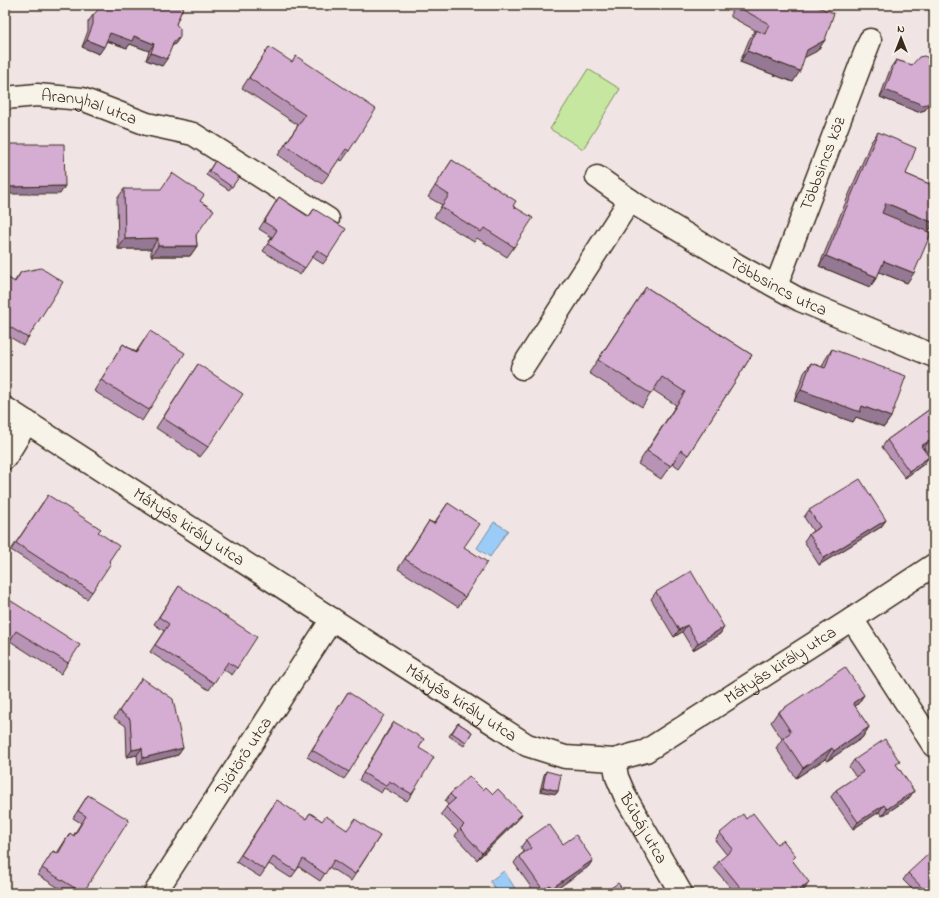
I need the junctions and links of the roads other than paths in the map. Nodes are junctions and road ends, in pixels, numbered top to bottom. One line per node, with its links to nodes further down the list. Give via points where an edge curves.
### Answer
1 (870, 40): 6 (street, Többsincs köz)
2 (5, 98): 5 (street, Aranyhal utca, via 37,95 82,99 147,124 193,134)
3 (597, 177): 4 (street, Többsincs utca)
4 (630, 200): 6 (street, Többsincs utca); 8 (street)
5 (328, 219)
6 (776, 286): 7 (street, Többsincs utca, via 800,300)
7 (934, 356)
8 (522, 368)
9 (5, 408): 10 (street, Mátyás király utca)
10 (27, 422): 11 (street); 13 (street, Mátyás király utca)
11 (5, 458)
12 (934, 565): 14 (street, Mátyás király utca)
13 (332, 619): 16 (street, Mátyás király utca, via 527,745 565,757); 17 (street, Diótörő utca)
14 (852, 619): 15 (street); 16 (street, Mátyás király utca, via 646,751)
15 (934, 746)
16 (614, 760): 18 (street, Bűbáj utca, via 617,777 626,798)
17 (155, 893)
18 (681, 893)

